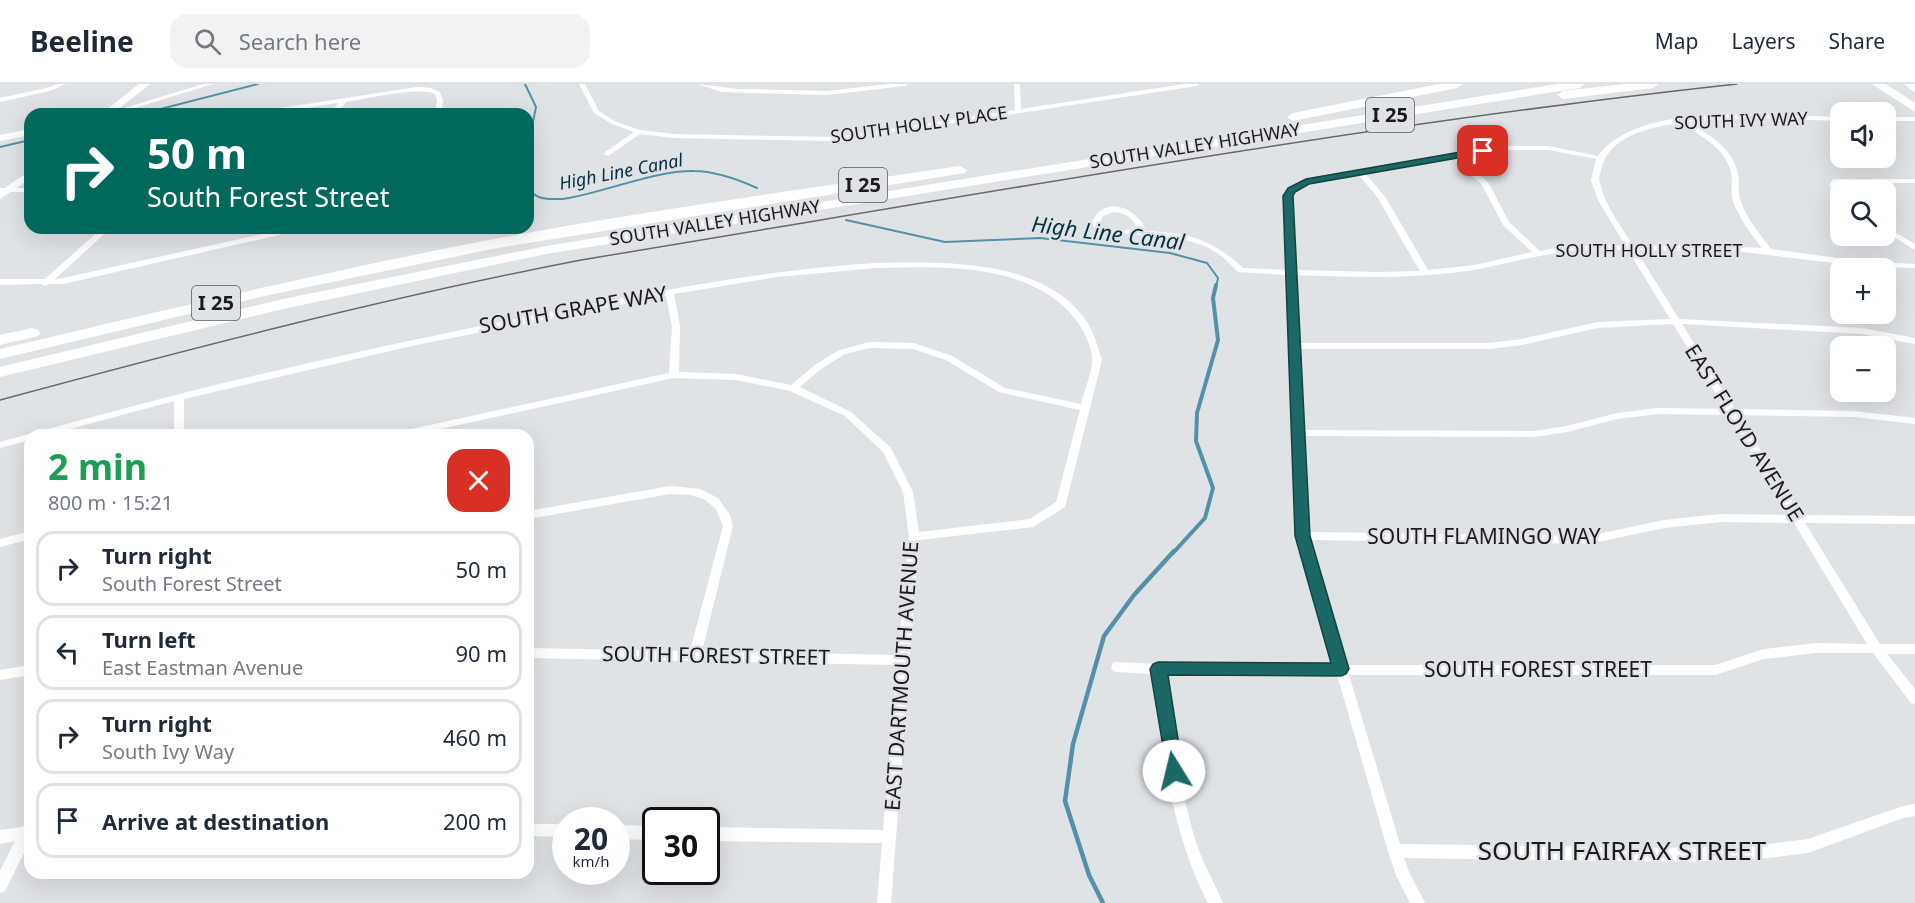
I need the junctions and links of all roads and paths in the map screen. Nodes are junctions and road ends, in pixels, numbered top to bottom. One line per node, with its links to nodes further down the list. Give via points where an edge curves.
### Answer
1 (63, 84): 18 (street)
2 (145, 84): 20 (main road)
3 (210, 84): 21 (street)
4 (582, 84): 32 (street, SOUTH HOLLY PLACE, via 596,112)
5 (700, 84): 6 (street, via 722,90 827,93)
6 (905, 84)
7 (1017, 84): 26 (street)
8 (1197, 84): 26 (street, SOUTH HOLLY PLACE)
9 (1457, 84): 27 (highway)
10 (1505, 84): 27 (highway, SOUTH VALLEY HIGHWAY / I 25)
11 (1579, 84): 35 (highway, SOUTH VALLEY HIGHWAY / I 25)
12 (1653, 84): 35 (highway)
13 (1901, 84): 17 (highway)
14 (1910, 84): 16 (highway)
15 (1878, 85): 25 (highway)
16 (1915, 89)
17 (1915, 94)
18 (0, 100)
19 (344, 100): 22 (street); 23 (street); 24 (street, via 412,89 434,90 440,95)
20 (115, 108)
21 (128, 108)
22 (293, 108)
23 (338, 108)
24 (439, 108)
25 (1915, 108)
26 (1018, 111): 32 (street, SOUTH HOLLY PLACE, via 836,139)
27 (1293, 117): 55 (highway, SOUTH VALLEY HIGHWAY / I 25)
28 (1830, 118): 31 (street, SOUTH IVY WAY)
29 (1896, 119): 30 (street)
30 (1915, 119)
31 (1680, 120): 38 (street, SOUTH IVY WAY, via 1626,135); 53 (street, via 1719,146 1730,160 1735,196 1742,213)
32 (639, 132): 36 (street)
33 (24, 133): 34 (main road)
34 (0, 138)
35 (1201, 145): 59 (highway, SOUTH VALLEY HIGHWAY / I 25, via 633,236)
36 (608, 154)
37 (1454, 156): 38 (street, via 1530,147); 39 (street); 54 (street, via 1485,184 1506,223)
38 (1600, 158): 51 (street, EAST FLOYD AVENUE, via 1595,181)
39 (1360, 172): 57 (street, via 1306,182 1291,190); 58 (street, via 1386,201)
40 (24, 178): 44 (main road)
41 (1896, 181): 42 (street)
42 (1915, 181)
43 (24, 190): 44 (street)
44 (3, 192)
45 (1143, 232): 45 (street, SOUTH HOLLY STREET, via 1099,230 1096,222 1108,211 1128,212 1139,219); 57 (street, SOUTH HOLLY STREET, via 1205,242 1241,270)
46 (100, 234): 61 (street)
47 (251, 234): 50 (street)
48 (274, 234): 50 (street)
49 (1896, 236): 52 (street)
50 (247, 240): 61 (street)
51 (1630, 247): 53 (street, SOUTH HOLLY STREET); 54 (street, SOUTH HOLLY STREET); 63 (street, EAST FLOYD AVENUE)
52 (1915, 248)
53 (1768, 251): 56 (street, SOUTH HOLLY STREET)
54 (1538, 253): 58 (street, SOUTH HOLLY STREET, via 1485,266)
55 (432, 256): 64 (highway, via 225,291); 67 (highway, SOUTH VALLEY HIGHWAY / I 25)
56 (1915, 267)
57 (1290, 272): 58 (street, SOUTH HOLLY STREET); 66 (street)
58 (1426, 273)
59 (391, 280): 68 (highway, SOUTH VALLEY HIGHWAY / I 25); 70 (highway)
60 (0, 282): 61 (street)
61 (45, 283)
62 (669, 292): 69 (street, via 676,326); 72 (street, SOUTH GRAPE WAY, via 460,331); 73 (street, SOUTH GRAPE WAY, via 825,268 890,265 970,267 1021,278 1054,294 1077,315 1094,340 1096,360)
63 (1674, 321): 65 (street, via 1862,332); 66 (street, via 1598,325 1490,346); 74 (street, EAST FLOYD AVENUE)
64 (0, 340)
65 (1915, 341)
66 (1293, 346): 79 (street)
67 (0, 354)
68 (0, 372)
69 (674, 375): 71 (street, EAST DARTMOUTH AVENUE, via 736,376); 78 (street, EAST DARTMOUTH AVENUE)
70 (0, 386)
71 (793, 388): 73 (street, via 842,352 870,345 914,346 949,358 1002,390); 87 (street, EAST DARTMOUTH AVENUE, via 848,414 887,450 908,492)
72 (179, 398): 76 (street, SOUTH GRAPE WAY); 77 (street)
73 (1086, 408): 87 (street, via 1061,504 1033,523)
74 (1730, 411): 75 (street, via 1854,414); 79 (street, via 1636,413 1567,429 1513,435); 83 (street, EAST FLOYD AVENUE)
75 (1915, 421)
76 (59, 429)
77 (178, 429)
78 (426, 429)
79 (1298, 433): 85 (street)
80 (24, 439): 81 (street)
81 (0, 445)
82 (534, 514): 92 (street, via 670,490 693,490 712,497 726,511 728,526)
83 (1797, 519): 84 (street, SOUTH FLAMINGO WAY); 85 (street, SOUTH FLAMINGO WAY, via 1721,518 1664,524 1588,540); 89 (street, EAST FLOYD AVENUE)
84 (1915, 520)
85 (1302, 536): 96 (street)
86 (24, 537): 88 (street)
87 (914, 537): 93 (street, EAST DARTMOUTH AVENUE)
88 (0, 543)
89 (1876, 648): 90 (street, SOUTH FOREST STREET); 96 (street, SOUTH FOREST STREET, via 1795,650 1703,670); 99 (street, EAST FLOYD AVENUE)
90 (1915, 649)
91 (534, 653): 92 (street, SOUTH FOREST STREET)
92 (695, 655): 93 (street, SOUTH FOREST STREET)
93 (904, 660): 106 (street, EAST DARTMOUTH AVENUE)
94 (1117, 667): 95 (street, SOUTH FOREST STREET)
95 (1158, 669): 96 (street, SOUTH FOREST STREET); 111 (street, via 1181,812 1194,857)
96 (1341, 669): 108 (street)
97 (24, 671): 98 (street)
98 (0, 675)
99 (1915, 699)
100 (1915, 810): 108 (street, SOUTH FAIRFAX STREET, via 1808,846 1770,851 1687,855)
101 (534, 830): 102 (street)
102 (552, 831)
103 (24, 832): 105 (street)
104 (720, 834): 106 (street)
105 (0, 837)
106 (889, 837): 110 (street, EAST DARTMOUTH AVENUE)
107 (24, 840): 109 (street)
108 (1395, 851): 112 (street)
109 (0, 886)
110 (884, 903)
111 (1216, 903)
112 (1418, 903)

